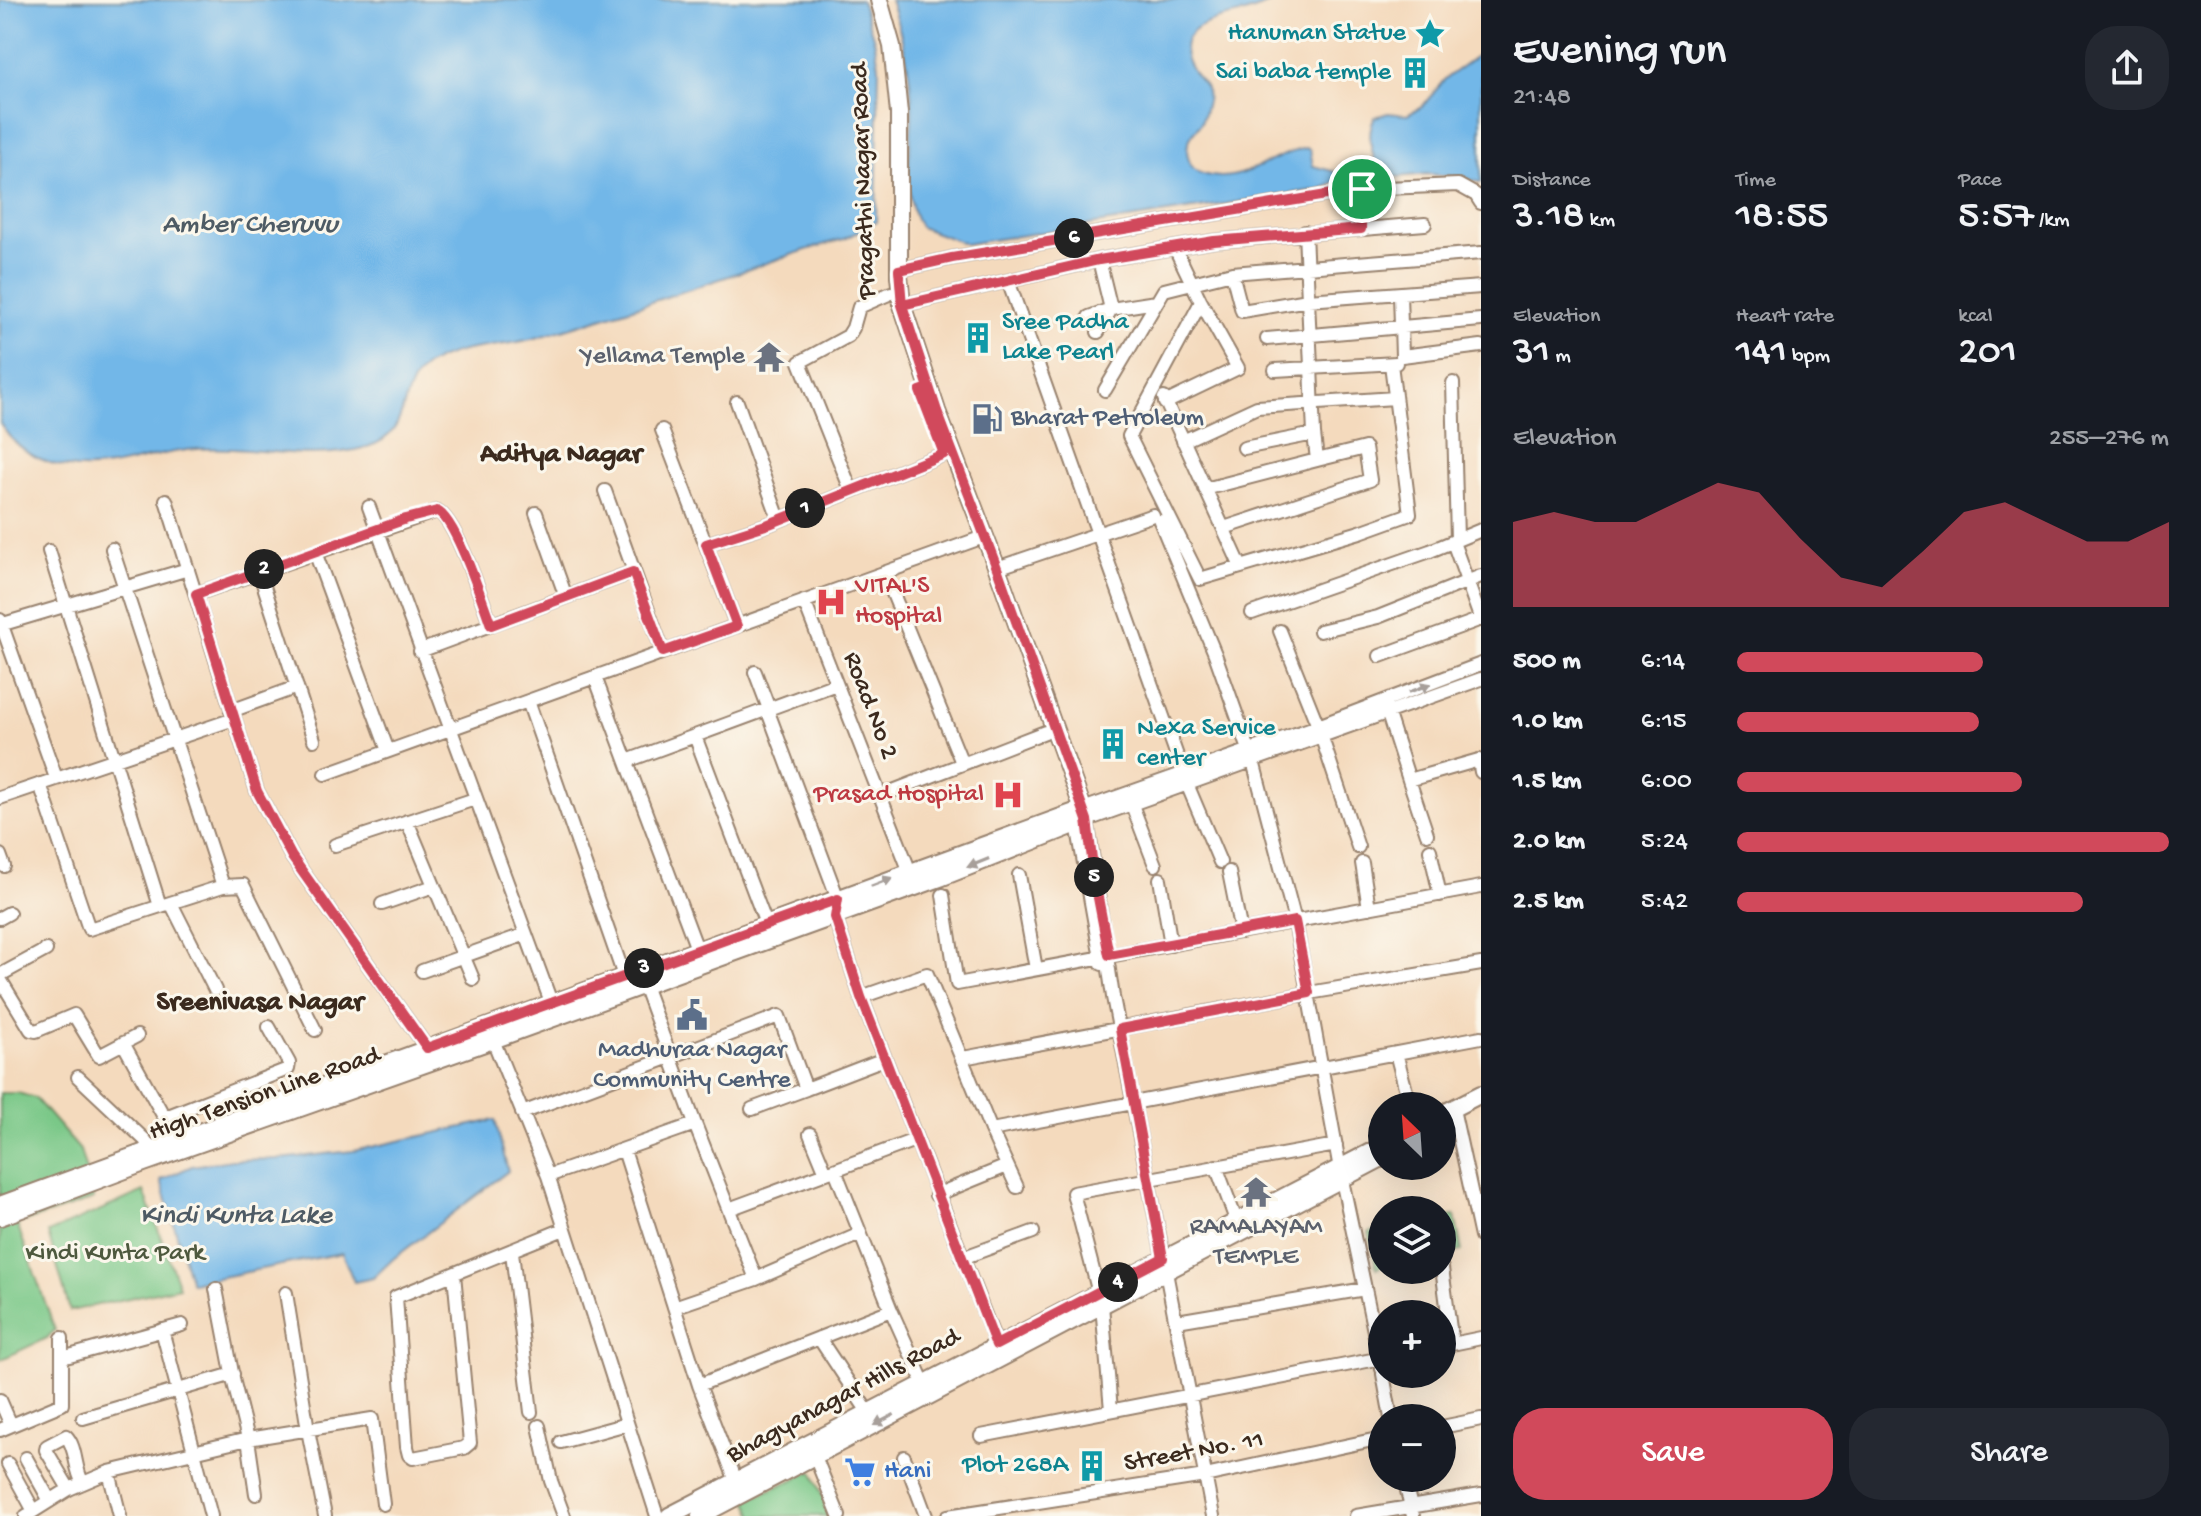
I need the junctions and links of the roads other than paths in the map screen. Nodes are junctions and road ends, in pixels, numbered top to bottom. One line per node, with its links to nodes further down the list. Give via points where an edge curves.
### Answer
1 (871, 0): 18 (main road, Pragathi Nagar Road, via 883,39 889,90)
2 (879, 0): 12 (main road, via 892,46 899,113)
3 (1362, 189): 4 (street, via 1458,185); 6 (street); 12 (street)
4 (1481, 203)
5 (1425, 224): 6 (street)
6 (1361, 229): 7 (street)
7 (1305, 232): 8 (street); 11 (street)
8 (1175, 248): 10 (street); 14 (street)
9 (1481, 253): 11 (street)
10 (1099, 260): 18 (street); 22 (street)
11 (1307, 268): 13 (street); 19 (street)
12 (899, 270): 18 (main road)
13 (1232, 273): 14 (street); 19 (street, via 1242,311)
14 (1193, 282): 20 (street, via 1164,290); 21 (street)
15 (1481, 287): 17 (street)
16 (1011, 289): 58 (street)
17 (1400, 294): 19 (street); 25 (street)
18 (897, 299): 36 (main road); 49 (street, via 859,307 848,336 800,362)
19 (1308, 300): 27 (street)
20 (1156, 302): 22 (street); 37 (street)
21 (1201, 302): 35 (street); 41 (street, via 1238,368)
22 (1111, 309): 23 (street); 26 (street)
23 (1089, 317)
24 (1481, 320): 25 (street)
25 (1401, 327): 27 (street); 30 (street)
26 (1098, 332)
27 (1309, 334): 28 (street); 32 (street)
28 (1267, 339)
29 (1481, 346): 30 (street)
30 (1402, 356): 31 (street, via 1402,361)
31 (1391, 364): 32 (street); 38 (street)
32 (1311, 368): 33 (street); 40 (street)
33 (1275, 370)
34 (1453, 383): 60 (street)
35 (1158, 384): 41 (street); 65 (street, via 1129,436 1200,579)
36 (925, 390): 46 (main road); 66 (main road)
37 (1105, 390)
38 (1395, 398): 40 (street); 65 (street, via 1410,514)
39 (737, 402): 54 (street)
40 (1312, 402): 43 (street); 44 (street, via 1257,407)
41 (1165, 403): 44 (street)
42 (662, 430): 61 (street)
43 (1314, 434): 45 (street); 47 (street)
44 (1183, 441): 48 (street)
45 (1244, 448)
46 (944, 454): 49 (street); 59 (main road)
47 (1317, 460): 48 (street); 55 (street, via 1365,448 1370,480)
48 (1205, 489): 55 (street)
49 (851, 490): 54 (street)
50 (605, 491): 69 (street)
51 (166, 500): 67 (street)
52 (369, 507): 57 (street)
53 (536, 513): 75 (street)
54 (779, 519): 61 (street)
55 (1224, 528): 65 (street)
56 (1481, 530): 60 (street)
57 (376, 531): 64 (street); 81 (street, via 435,511 443,513); 85 (street)
58 (1097, 534): 66 (street); 105 (street, via 1156,518); 112 (street)
59 (978, 539): 70 (street); 99 (main road)
60 (1455, 540): 72 (street); 78 (street)
61 (706, 544): 82 (street)
62 (112, 549): 73 (street)
63 (49, 551): 77 (street)
64 (315, 552): 68 (street); 104 (street)
65 (1241, 567)
66 (997, 568): 119 (main road)
67 (188, 569): 73 (street); 74 (street)
68 (259, 571): 74 (street); 93 (street)
69 (633, 572): 75 (street); 86 (street)
70 (885, 574): 76 (street); 108 (street)
71 (1481, 576): 72 (street)
72 (1466, 582): 79 (street); 84 (street, via 1378,617)
73 (125, 589): 77 (street); 102 (street)
74 (196, 594): 97 (street)
75 (566, 597): 81 (street)
76 (804, 601): 82 (street); 92 (street, Road No 2)
77 (65, 606): 80 (street); 106 (street)
78 (1252, 613)
79 (1481, 620): 87 (street)
80 (0, 623): 111 (street)
81 (491, 625): 85 (street)
82 (737, 626): 86 (street)
83 (1280, 631): 100 (street)
84 (1320, 631)
85 (420, 651): 98 (street)
86 (663, 652): 90 (street)
87 (1380, 656)
88 (1481, 664): 95 (street, one-way to 88)
89 (755, 672): 96 (street)
90 (595, 677): 94 (street); 107 (street)
91 (1481, 679): 95 (street)
92 (836, 684): 96 (street); 115 (street, Road No 2)
93 (297, 687): 97 (street); 103 (street)
94 (528, 701): 98 (street); 154 (street)
95 (1385, 707): 100 (street); 113 (street)
96 (768, 709): 101 (street); 137 (street)
97 (232, 715): 102 (street); 169 (street, via 257,791 292,857)
98 (449, 729): 104 (street); 117 (street)
99 (1045, 732): 108 (street); 119 (main road)
100 (1320, 732): 105 (street); 123 (street)
101 (695, 736): 107 (street); 143 (street)
102 (174, 740): 106 (street); 132 (street)
103 (314, 740)
104 (388, 751): 110 (street)
105 (1252, 755): 112 (street); 142 (street)
106 (115, 758): 111 (street); 138 (street)
107 (627, 761): 147 (street)
108 (962, 763): 115 (street)
109 (1481, 772): 113 (street, via 1479,760)
110 (325, 774)
111 (56, 778): 114 (street)
112 (1185, 778): 118 (street); 119 (street); 125 (street)
113 (1409, 780): 121 (street)
114 (40, 784): 116 (street); 138 (street, via 89,929)
115 (880, 796): 128 (street, Road No 2)
116 (0, 798)
117 (475, 799): 120 (street); 145 (street)
118 (1132, 805): 119 (street); 127 (street)
119 (1080, 816): 128 (main road, High Tension Line Road); 141 (main road, High Tension Line Road, one-way to 141); 149 (street)
120 (407, 821): 122 (street); 133 (street)
121 (1427, 834)
122 (335, 845)
123 (1358, 847)
124 (1430, 850): 136 (street)
125 (1220, 862)
126 (1362, 863): 140 (street)
127 (1155, 865)
128 (910, 872): 137 (main road, High Tension Line Road, one-way to 128)
129 (1229, 872): 144 (street)
130 (1019, 875): 152 (street)
131 (1160, 879): 146 (street)
132 (223, 886): 138 (street); 164 (street, via 243,885)
133 (434, 886): 139 (street); 150 (street)
134 (1481, 887): 136 (street)
135 (943, 895): 152 (street, via 957,984)
136 (1440, 895): 140 (street)
137 (838, 899): 141 (street); 143 (main road, High Tension Line Road)
138 (166, 904): 158 (street)
139 (382, 904)
140 (1369, 908): 142 (street)
141 (835, 917): 157 (main road, High Tension Line Road); 160 (street)
142 (1295, 921): 144 (street); 159 (street)
143 (766, 924): 147 (main road, High Tension Line Road)
144 (1241, 932): 146 (street)
145 (526, 934): 150 (street); 161 (street)
146 (1171, 945): 149 (street)
147 (697, 949): 154 (main road, High Tension Line Road)
148 (46, 950): 155 (street)
149 (1104, 956): 152 (street); 163 (street, via 1105,980)
150 (463, 957): 153 (street); 156 (street)
151 (1481, 964): 159 (street)
152 (1036, 969)
153 (422, 971)
154 (624, 976): 161 (main road, High Tension Line Road)
155 (0, 977): 168 (street, via 31,1030 72,1015 97,1056)
156 (473, 979)
157 (644, 985): 167 (main road, High Tension Line Road); 171 (street)
158 (215, 990)
159 (1309, 993): 163 (street); 174 (street)
160 (861, 997): 172 (street, via 927,974); 173 (street)
161 (551, 1002): 169 (main road, High Tension Line Road)
162 (269, 1027): 177 (street, via 288,1069)
163 (1120, 1029): 172 (street); 181 (street)
164 (315, 1030)
165 (137, 1036): 168 (street)
166 (1481, 1037): 170 (street)
167 (493, 1040): 185 (street); 196 (main road, High Tension Line Road)
168 (123, 1043): 180 (street, via 164,1115)
169 (427, 1048): 187 (main road, High Tension Line Road)
170 (1396, 1053): 174 (street); 178 (street)
171 (670, 1057): 176 (street, via 779,1016); 185 (street); 189 (street)
172 (963, 1058): 190 (street)
173 (884, 1059): 176 (street); 192 (street)
174 (1322, 1067): 181 (street); 193 (street)
175 (78, 1077): 196 (street)
176 (806, 1089): 183 (street)
177 (232, 1092): 180 (street); 187 (street)
178 (1406, 1092)
179 (1481, 1094): 184 (main road)
180 (213, 1100): 188 (street)
181 (1134, 1103): 190 (street); 204 (street)
182 (1481, 1106): 186 (main road)
183 (752, 1109)
184 (1456, 1111)
185 (522, 1113): 203 (street)
186 (1456, 1114)
187 (243, 1115): 188 (main road, High Tension Line Road)
188 (222, 1123): 196 (main road, High Tension Line Road)
189 (695, 1124): 195 (street); 208 (street)
190 (991, 1130): 199 (street)
191 (810, 1134): 201 (street)
192 (915, 1140): 201 (street); 206 (street)
193 (1336, 1145): 200 (street); 202 (street)
194 (1456, 1146): 214 (street)
195 (624, 1150): 203 (street); 225 (street)
196 (152, 1154): 207 (main road, High Tension Line Road); 209 (main road, High Tension Line Road)
197 (1368, 1156): 202 (main road, Bhagyanagar Hills Road)
198 (1368, 1163): 202 (main road, Bhagyanagar Hills Road)
199 (1007, 1166): 205 (street); 206 (street)
200 (1216, 1166): 204 (street); 210 (street)
201 (830, 1172): 208 (street); 213 (street)
202 (1341, 1174): 210 (main road, Bhagyanagar Hills Road); 217 (main road, Bhagyanagar Hills Road); 221 (street)
203 (548, 1176): 211 (street)
204 (1149, 1179): 217 (street); 223 (street, via 1073,1193)
205 (1017, 1187)
206 (936, 1195): 216 (street)
207 (0, 1205)
208 (729, 1209): 219 (street)
209 (0, 1217)
210 (1236, 1220): 217 (main road, Bhagyanagar Hills Road)
211 (564, 1229): 215 (street); 248 (street)
212 (1033, 1232): 216 (street)
213 (860, 1234): 219 (street); 226 (street)
214 (1481, 1237)
215 (512, 1252): 218 (street); 244 (street)
216 (962, 1258): 234 (street)
217 (1165, 1265): 223 (main road, Bhagyanagar Hills Road); 227 (street)
218 (454, 1274): 218 (street, via 396,1297 407,1447 413,1458 470,1443)
219 (756, 1279): 225 (street)
220 (216, 1289): 237 (street)
221 (1365, 1289): 224 (street); 227 (street)
222 (286, 1293): 252 (street)
223 (1100, 1298): 234 (main road, Bhagyanagar Hills Road); 243 (street)
224 (1368, 1302)
225 (674, 1307): 238 (street)
226 (891, 1310): 231 (street); 240 (street)
227 (1177, 1321): 241 (street)
228 (182, 1325): 229 (street)
229 (162, 1330): 235 (street); 239 (street)
230 (62, 1338): 235 (street)
231 (819, 1338): 238 (street); 245 (street)
232 (1481, 1338): 233 (street)
233 (1456, 1343)
234 (999, 1351): 240 (main road, Bhagyanagar Hills Road)
235 (62, 1358): 251 (street, via 62,1404)
236 (1368, 1367): 241 (street)
237 (233, 1374): 239 (street); 255 (street)
238 (699, 1385): 265 (street)
239 (178, 1389): 246 (street); 259 (street)
240 (926, 1389): 245 (main road, Bhagyanagar Hills Road); 254 (main road, Bhagyanagar Hills Road, one-way to 254)
241 (1188, 1396): 243 (street); 264 (street)
242 (0, 1400): 251 (street)
243 (1111, 1410): 253 (street)
244 (531, 1412)
245 (868, 1412): 254 (main road, Bhagyanagar Hills Road)
246 (83, 1418)
247 (1481, 1419): 249 (street)
248 (627, 1424): 257 (street); 278 (street)
249 (1456, 1424)
250 (539, 1426): 277 (street)
251 (6, 1428)
252 (308, 1430): 255 (street); 271 (street, via 372,1419); 276 (street)
253 (981, 1436)
254 (833, 1438): 258 (main road, Bhagyanagar Hills Road)
255 (248, 1439): 259 (street); 268 (street)
256 (1368, 1441): 264 (street, Street No. 11)
257 (561, 1442)
258 (812, 1449): 265 (main road, Bhagyanagar Hills Road); 280 (main road, Bhagyanagar Hills Road); 281 (street)
259 (195, 1451): 263 (street); 275 (street)
260 (904, 1457): 282 (street)
261 (26, 1458): 270 (street)
262 (8, 1464): 273 (street)
263 (109, 1472): 266 (street); 274 (street)
264 (1205, 1476): 283 (street, Street No. 11); 284 (street)
265 (736, 1481): 279 (main road, Bhagyanagar Hills Road)
266 (83, 1483): 267 (street); 267 (street, via 66,1436 46,1450)
267 (69, 1489): 270 (street)
268 (256, 1494)
269 (1481, 1495): 272 (street)
270 (50, 1501): 273 (street)
271 (383, 1504)
272 (1412, 1511): 285 (street)
273 (30, 1514)
274 (120, 1516)
275 (211, 1516)
276 (325, 1516)
277 (564, 1516)
278 (657, 1516)
279 (669, 1516)
280 (700, 1516)
281 (839, 1516)
282 (926, 1516)
283 (948, 1516)
284 (1213, 1516)
285 (1356, 1516)

